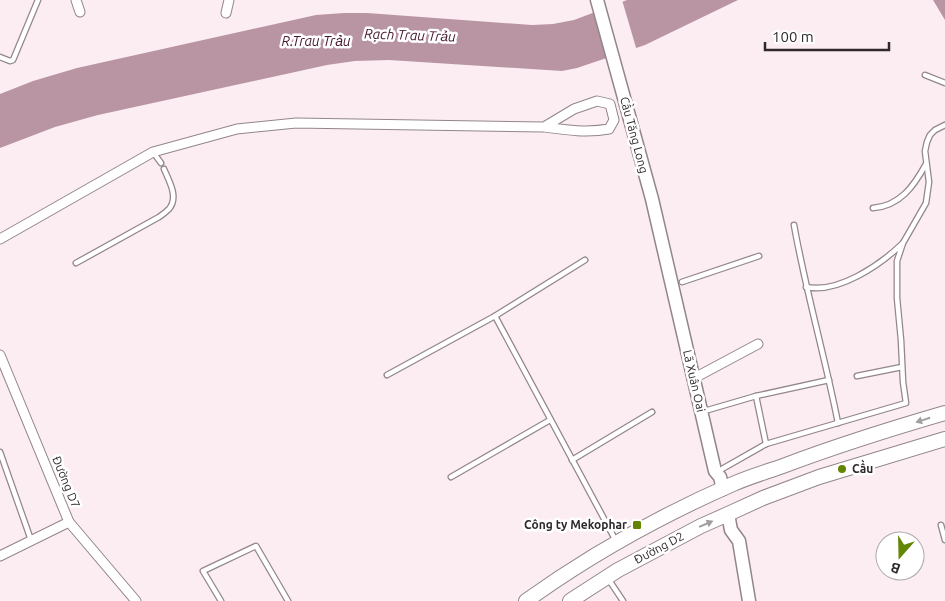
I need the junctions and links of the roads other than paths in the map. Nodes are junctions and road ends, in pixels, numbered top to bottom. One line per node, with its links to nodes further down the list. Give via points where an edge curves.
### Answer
1 (38, 0): 7 (lane, via 13,60)
2 (76, 0): 5 (street)
3 (229, 0): 6 (street)
4 (597, 0): 23 (main road, Cầu Tăng Long)
5 (80, 12)
6 (226, 13)
7 (0, 58)
8 (925, 75): 9 (lane)
9 (945, 83)
10 (945, 125): 14 (lane, via 930,135 925,151)
11 (544, 127): 11 (street, via 596,131 609,129 614,120 610,104 597,101 574,109); 12 (street, via 296,123 237,129)
12 (153, 152): 13 (lane); 18 (street)
13 (161, 163)
14 (926, 164): 16 (lane, via 900,198 892,204); 19 (lane, via 929,182 926,202)
15 (164, 169): 22 (lane, via 174,195 169,209)
16 (873, 208)
17 (794, 225): 25 (lane)
18 (0, 238)
19 (903, 243): 25 (lane, via 879,263 849,280 824,288); 29 (lane, via 897,261 896,281)
20 (759, 256): 24 (lane)
21 (586, 260): 26 (lane)
22 (76, 263)
23 (668, 271): 46 (main road, Lã Xuân Oai, via 715,471)
24 (682, 282)
25 (806, 287): 33 (lane)
26 (495, 316): 30 (lane); 38 (lane)
27 (758, 344): 31 (street)
28 (0, 355): 48 (street, Đường D7)
29 (902, 367): 32 (lane); 39 (lane, via 906,402)
30 (387, 374)
31 (700, 374)
32 (857, 376)
33 (829, 380): 34 (lane); 39 (lane)
34 (756, 396): 35 (lane); 41 (lane)
35 (708, 410)
36 (652, 412): 43 (lane)
37 (945, 413): 46 (main road, Đường D2, one-way to 46, via 811,455)
38 (550, 420): 43 (lane); 45 (lane)
39 (838, 423): 41 (lane)
40 (945, 439): 47 (main road, Đường D2, via 813,478)
41 (766, 444): 44 (lane)
42 (0, 452): 51 (lane)
43 (572, 460): 52 (lane)
44 (722, 469)
45 (451, 477)
46 (723, 489): 47 (main road); 52 (main road, Đường D2)
47 (728, 514): 55 (main road, Đường D2, one-way to 47); 63 (main road, via 731,530 738,541)
48 (69, 522): 51 (street); 57 (street, Đường D7)
49 (941, 524): 50 (lane)
50 (945, 540)
51 (31, 541): 54 (street)
52 (616, 542): 53 (main road, Đường D2)
53 (602, 551): 60 (main road, Đường D2, via 590,551); 61 (main road, Đường D2)
54 (0, 556)
55 (607, 576): 56 (main road, Đường D2); 62 (lane)
56 (577, 599)
57 (136, 601)
58 (221, 601): 59 (lane, via 203,571 256,546)
59 (288, 601)
60 (514, 601)
61 (526, 601)
62 (623, 601)
63 (749, 601)

